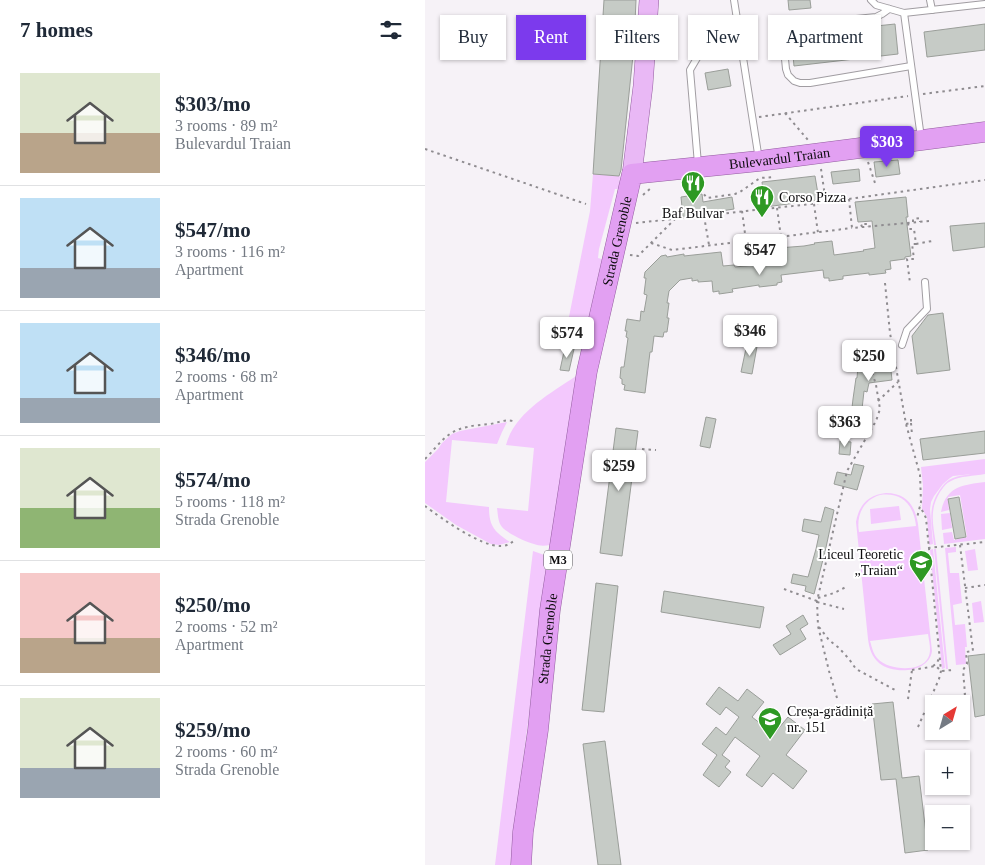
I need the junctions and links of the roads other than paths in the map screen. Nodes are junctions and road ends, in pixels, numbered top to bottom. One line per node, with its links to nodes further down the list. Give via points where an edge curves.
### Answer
1 (649, 0): 17 (main road, Strada Grenoble)
2 (734, 0): 9 (lane)
3 (871, 0): 6 (lane)
4 (931, 0): 7 (lane)
5 (985, 4): 7 (lane)
6 (889, 9): 8 (lane); 12 (lane, via 875,17 790,28 783,39 785,69 794,81 810,83)
7 (932, 10): 8 (lane)
8 (904, 14): 12 (lane)
9 (736, 15)
10 (695, 60): 16 (lane, via 690,70)
11 (743, 60): 15 (lane)
12 (911, 66): 14 (lane)
13 (985, 132): 14 (highway, Bulevardul Traian)
14 (921, 140): 15 (highway, Bulevardul Traian)
15 (759, 161): 16 (highway, Bulevardul Traian)
16 (698, 168): 17 (highway, Bulevardul Traian)
17 (632, 174): 20 (highway, Strada Grenoble / M3, via 587,371 550,610)
18 (925, 282): 19 (lane, via 927,309 907,330)
19 (902, 345)
20 (521, 865)

